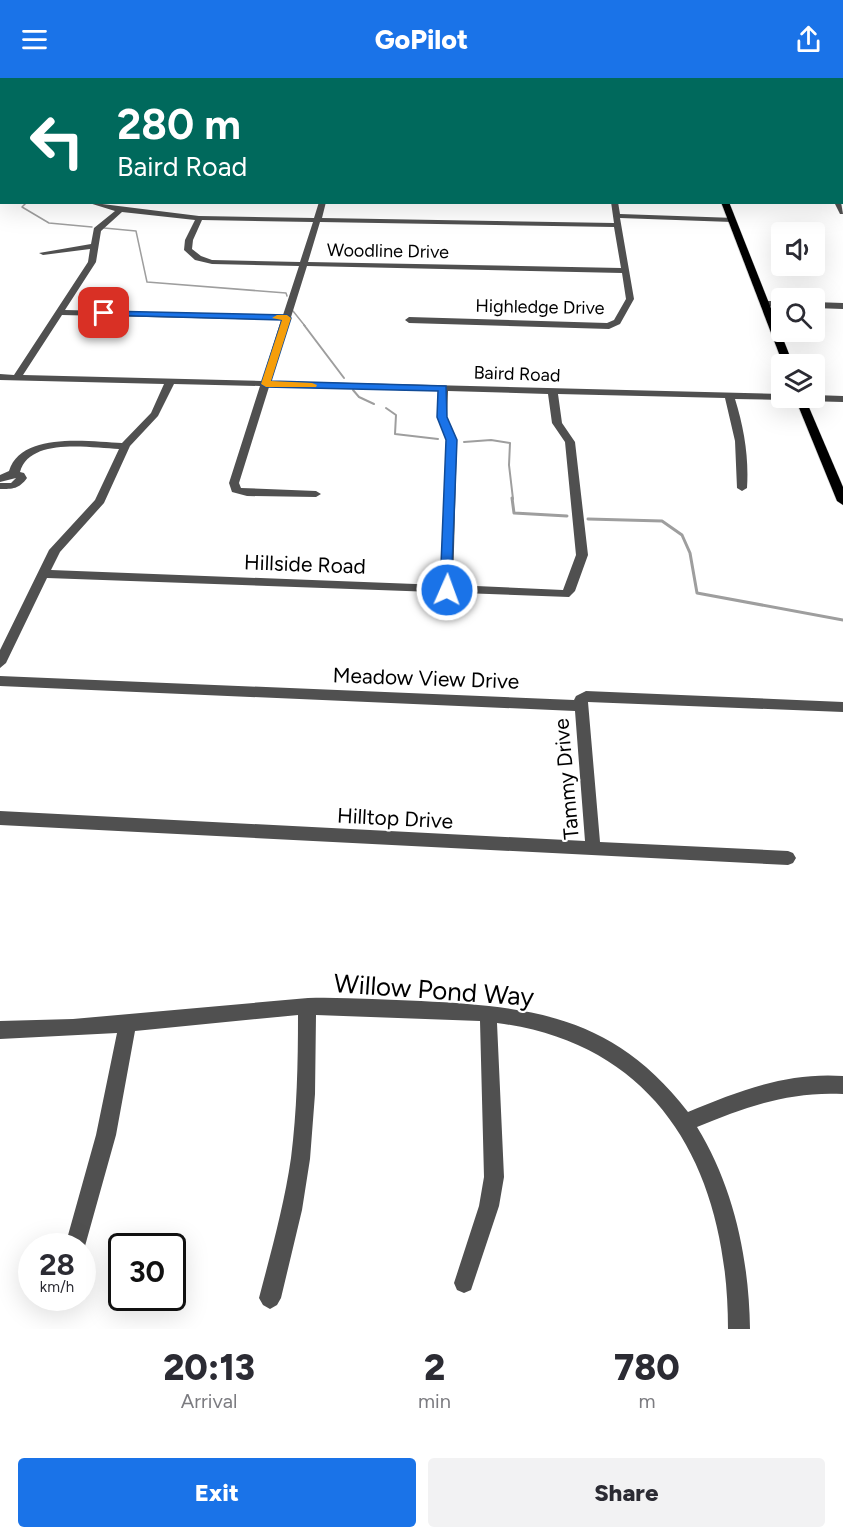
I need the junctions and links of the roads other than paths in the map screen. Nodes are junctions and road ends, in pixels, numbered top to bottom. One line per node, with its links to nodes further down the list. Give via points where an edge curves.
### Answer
1 (97, 204): 5 (street)
2 (323, 204): 7 (street)
3 (614, 204): 8 (street, Highledge Drive)
4 (726, 204): 9 (main road)
5 (120, 210): 6 (street); 10 (street, via 97,230)
6 (199, 218): 7 (street); 12 (street, Woodline Drive, via 187,247 198,258 221,263)
7 (318, 220): 8 (street); 12 (street)
8 (617, 220): 9 (street); 13 (street, Highledge Drive)
9 (732, 220): 14 (main road)
10 (94, 246): 11 (street); 18 (street, via 92,262)
11 (44, 253)
12 (304, 264): 13 (street, Woodline Drive); 19 (street)
13 (626, 271): 20 (street, Highledge Drive, via 630,299 612,325)
14 (765, 304): 15 (street); 21 (main road)
15 (771, 304)
16 (825, 305): 17 (street)
17 (843, 306)
18 (58, 312): 19 (street); 23 (street)
19 (287, 318): 25 (street)
20 (409, 320)
21 (784, 354)
22 (0, 377): 23 (street, Baird Road)
23 (17, 377): 24 (street, Baird Road)
24 (170, 382): 25 (street, Baird Road); 33 (street, via 155,414)
25 (266, 384): 26 (street, Baird Road); 38 (street, via 235,487 247,493)
26 (443, 388): 27 (street, Baird Road); 41 (street, via 442,417 452,440)
27 (553, 392): 28 (street, Baird Road); 41 (street, Hillside Road, via 557,423 570,442 582,555 569,591 565,594)
28 (729, 396): 29 (street, Baird Road); 37 (street, via 738,427)
29 (771, 397)
30 (825, 399): 31 (street)
31 (843, 399)
32 (806, 408): 39 (main road)
33 (125, 446): 34 (street, via 40,446 21,458); 40 (street, via 100,501 62,541)
34 (14, 473): 35 (street); 36 (street, via 21,476 20,483)
35 (0, 479)
36 (0, 486)
37 (742, 488)
38 (316, 494)
39 (843, 501)
40 (43, 574): 41 (street, Hillside Road); 42 (street)
41 (447, 590)
42 (0, 663)
43 (0, 681): 44 (street, Meadow View Drive)
44 (581, 706): 45 (street, Meadow View Drive, via 583,698 596,695); 47 (street, Tammy Drive)
45 (843, 707)
46 (0, 818): 47 (street, Hilltop Drive)
47 (593, 849): 48 (street, Hilltop Drive)
48 (788, 858)
49 (307, 1007): 50 (street, Willow Pond Way); 51 (street, Willow Pond Way); 57 (street, via 303,1141)
50 (488, 1013): 54 (street, Willow Pond Way, via 531,1019 606,1047 638,1071); 56 (street, via 494,1177)
51 (128, 1022): 52 (street, Willow Pond Way); 55 (street, via 110,1126)
52 (0, 1029)
53 (843, 1084): 54 (street, via 771,1089)
54 (685, 1122): 58 (street, Willow Pond Way, via 704,1157 732,1240 738,1274)
55 (79, 1233)
56 (465, 1283)
57 (270, 1298)
58 (739, 1329)

